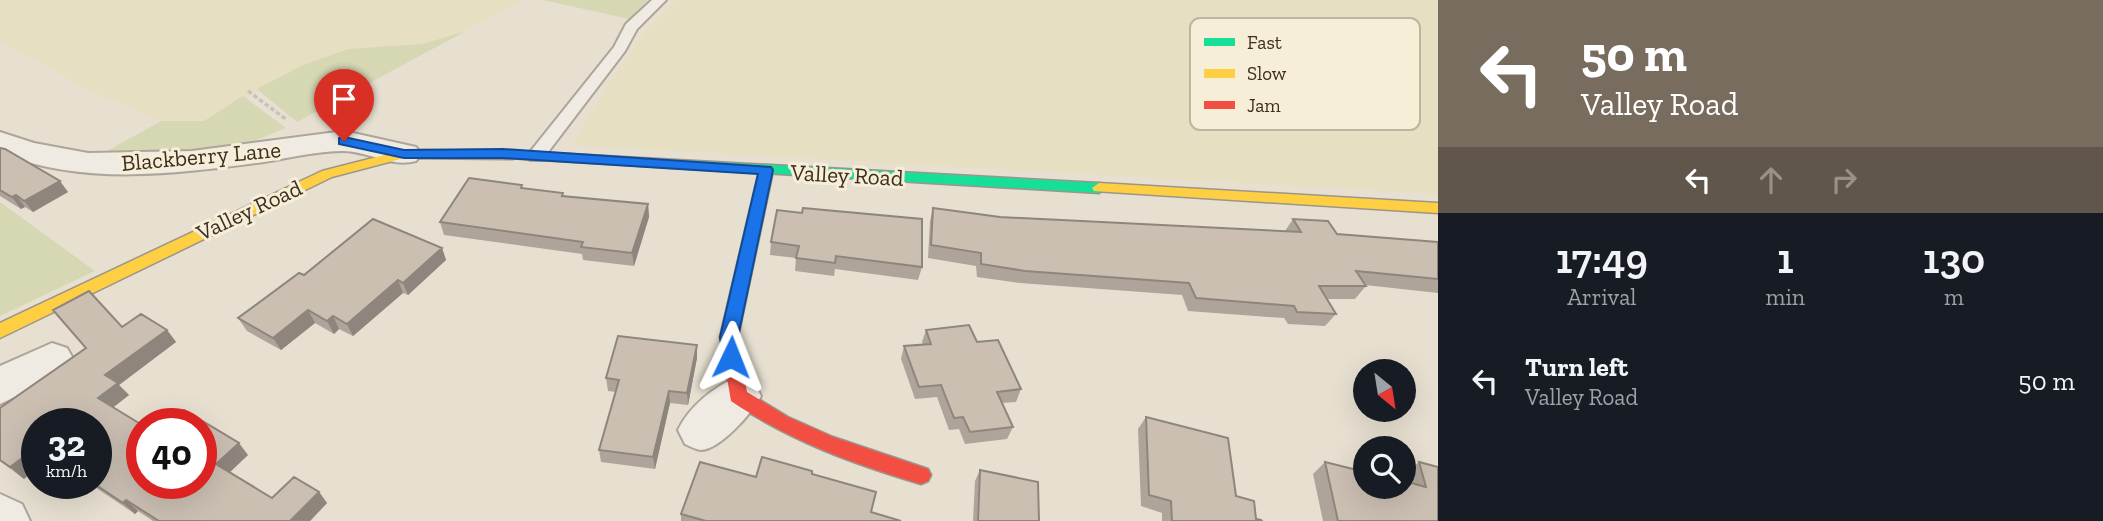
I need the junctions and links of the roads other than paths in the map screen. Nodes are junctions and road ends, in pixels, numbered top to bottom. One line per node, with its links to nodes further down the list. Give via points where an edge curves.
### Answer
1 (660, 0): 4 (lane, via 631,27 620,48)
2 (0, 142): 3 (street, Blackberry Lane, via 88,164 170,163 344,141)
3 (404, 154): 4 (street, Valley Road); 7 (street, Valley Road, via 327,174)
4 (536, 156): 5 (street, Valley Road)
5 (766, 170): 6 (street, Valley Road); 10 (street, via 729,337)
6 (1438, 208)
7 (0, 331)
8 (52, 360): 9 (street)
9 (0, 386)
10 (738, 396): 11 (street); 12 (street, via 794,433)
11 (702, 430)
12 (921, 475)

